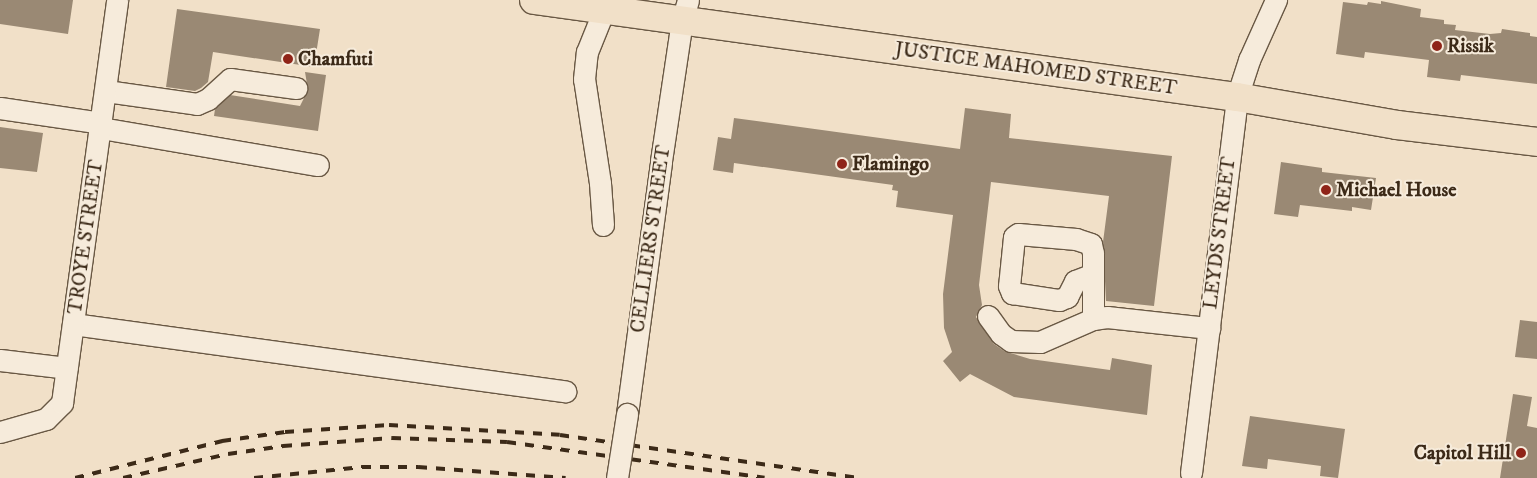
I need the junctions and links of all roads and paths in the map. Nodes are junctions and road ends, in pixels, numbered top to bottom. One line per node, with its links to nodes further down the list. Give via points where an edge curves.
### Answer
1 (117, 0): 7 (street, TROYE STREET)
2 (534, 0): 4 (main road, JUSTICE MAHOMED STREET)
3 (1276, 0): 8 (street, LEYDS STREET, via 1249,60)
4 (604, 10): 5 (main road, JUSTICE MAHOMED STREET); 13 (street, via 588,52 584,79)
5 (685, 10): 8 (main road, JUSTICE MAHOMED STREET); 24 (street, CELLIERS STREET, bridge)
6 (296, 88): 7 (street, via 230,79 208,99 197,104)
7 (106, 91): 10 (street, TROYE STREET)
8 (1237, 97): 11 (main road, JUSTICE MAHOMED STREET, via 1397,125); 18 (street, LEYDS STREET)
9 (0, 108): 10 (street)
10 (101, 125): 12 (street); 17 (street, TROYE STREET)
11 (1537, 142)
12 (318, 165)
13 (603, 225)
14 (1093, 274): 16 (street)
15 (988, 316): 16 (street, via 1001,334 1011,341 1040,342)
16 (1093, 319): 18 (street, via 1107,317)
17 (73, 324): 20 (street, TROYE STREET); 21 (street)
18 (1208, 328): 23 (street, LEYDS STREET)
19 (0, 360): 20 (street)
20 (67, 368): 22 (street, TROYE STREET, via 62,403 53,414)
21 (565, 390)
22 (0, 432)
23 (1191, 473)
24 (617, 478)

